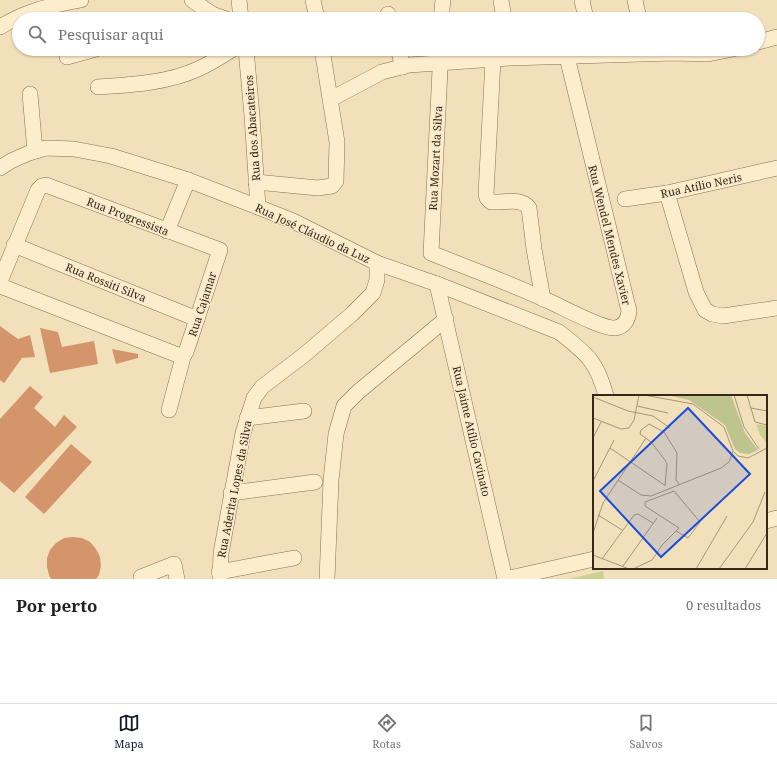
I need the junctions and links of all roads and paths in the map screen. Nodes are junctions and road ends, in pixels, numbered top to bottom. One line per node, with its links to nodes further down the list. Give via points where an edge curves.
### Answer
1 (81, 0): 9 (street, via 47,6)
2 (192, 0): 10 (street)
3 (240, 0): 11 (street)
4 (313, 0): 12 (street)
5 (443, 0): 13 (street)
6 (501, 0): 14 (street)
7 (582, 0): 15 (street)
8 (635, 0): 16 (street)
9 (31, 12)
10 (206, 12)
11 (241, 12)
12 (316, 12)
13 (442, 12)
14 (503, 12)
15 (585, 12)
16 (638, 12)
17 (12, 20): 18 (street)
18 (0, 27)
19 (777, 37): 20 (street)
20 (765, 40)
21 (71, 56): 30 (street)
22 (221, 56): 34 (street, via 197,70 169,78 132,85)
23 (247, 56): 41 (street, Rua dos Abacateiros)
24 (323, 56): 36 (street)
25 (400, 56): 33 (street)
26 (440, 56): 32 (street); 33 (street); 48 (street, Rua Mozart da Silva)
27 (504, 56): 32 (street)
28 (548, 56): 31 (street)
29 (572, 56): 31 (street)
30 (67, 57)
31 (567, 57): 52 (street, Rua Wendel Mendes Xavier, via 629,311 627,321 621,327 613,328)
32 (493, 60): 52 (street, via 486,194 492,202 522,202 529,208)
33 (403, 67): 36 (street, via 382,72)
34 (98, 87)
35 (30, 94): 37 (street)
36 (331, 99): 41 (street, via 337,142 336,181 332,186 318,188)
37 (35, 151): 38 (street, Rua José Cláudio da Luz); 40 (street, Rua José Cláudio da Luz, via 46,148 74,149 110,156)
38 (0, 168)
39 (777, 168): 42 (street, Rua Atílio Neris)
40 (188, 180): 44 (street, Rua José Cláudio da Luz); 45 (street)
41 (256, 182): 44 (street, Rua dos Abacateiros)
42 (667, 193): 43 (street, Rua Atílio Neris); 53 (street, via 696,292 705,310 723,316)
43 (625, 199)
44 (258, 207): 49 (street, Rua José Cláudio da Luz)
45 (167, 231): 46 (street, Rua Progressista, via 46,185 38,190); 47 (street, Rua Progressista)
46 (14, 245): 50 (street); 54 (street, Rua Rossiti Silva)
47 (220, 250): 54 (street, Rua Cajamar)
48 (430, 253): 52 (street, Rua Wendel Mendes Xavier)
49 (377, 263): 51 (street, Rua José Cláudio da Luz); 60 (street, Rua Aderita Lopes da Silva, via 377,280 373,293 304,355 262,387 254,398)
50 (1, 279): 56 (street, via 3,287)
51 (437, 284): 55 (street, Rua Jaime Atílio Cavinato); 57 (street, Rua José Cláudio da Luz, via 559,332 588,356 595,365)
52 (543, 298)
53 (777, 308)
54 (197, 318): 56 (street, Rua Cajamar)
55 (446, 319): 70 (street, via 344,406 336,434 331,480); 71 (street, Rua Jaime Atílio Cavinato)
56 (183, 357): 58 (street)
57 (604, 389)
58 (169, 410)
59 (304, 411): 60 (street)
60 (247, 418): 62 (street, Rua Aderita Lopes da Silva)
61 (315, 482): 62 (street)
62 (232, 493): 67 (street, Rua Aderita Lopes da Silva, via 221,553)
63 (777, 518): 64 (street)
64 (767, 521)
65 (294, 558): 67 (street)
66 (593, 559): 71 (street)
67 (220, 575)
68 (141, 577): 69 (street, via 174,564)
69 (177, 579)
70 (326, 579)
71 (506, 579)

